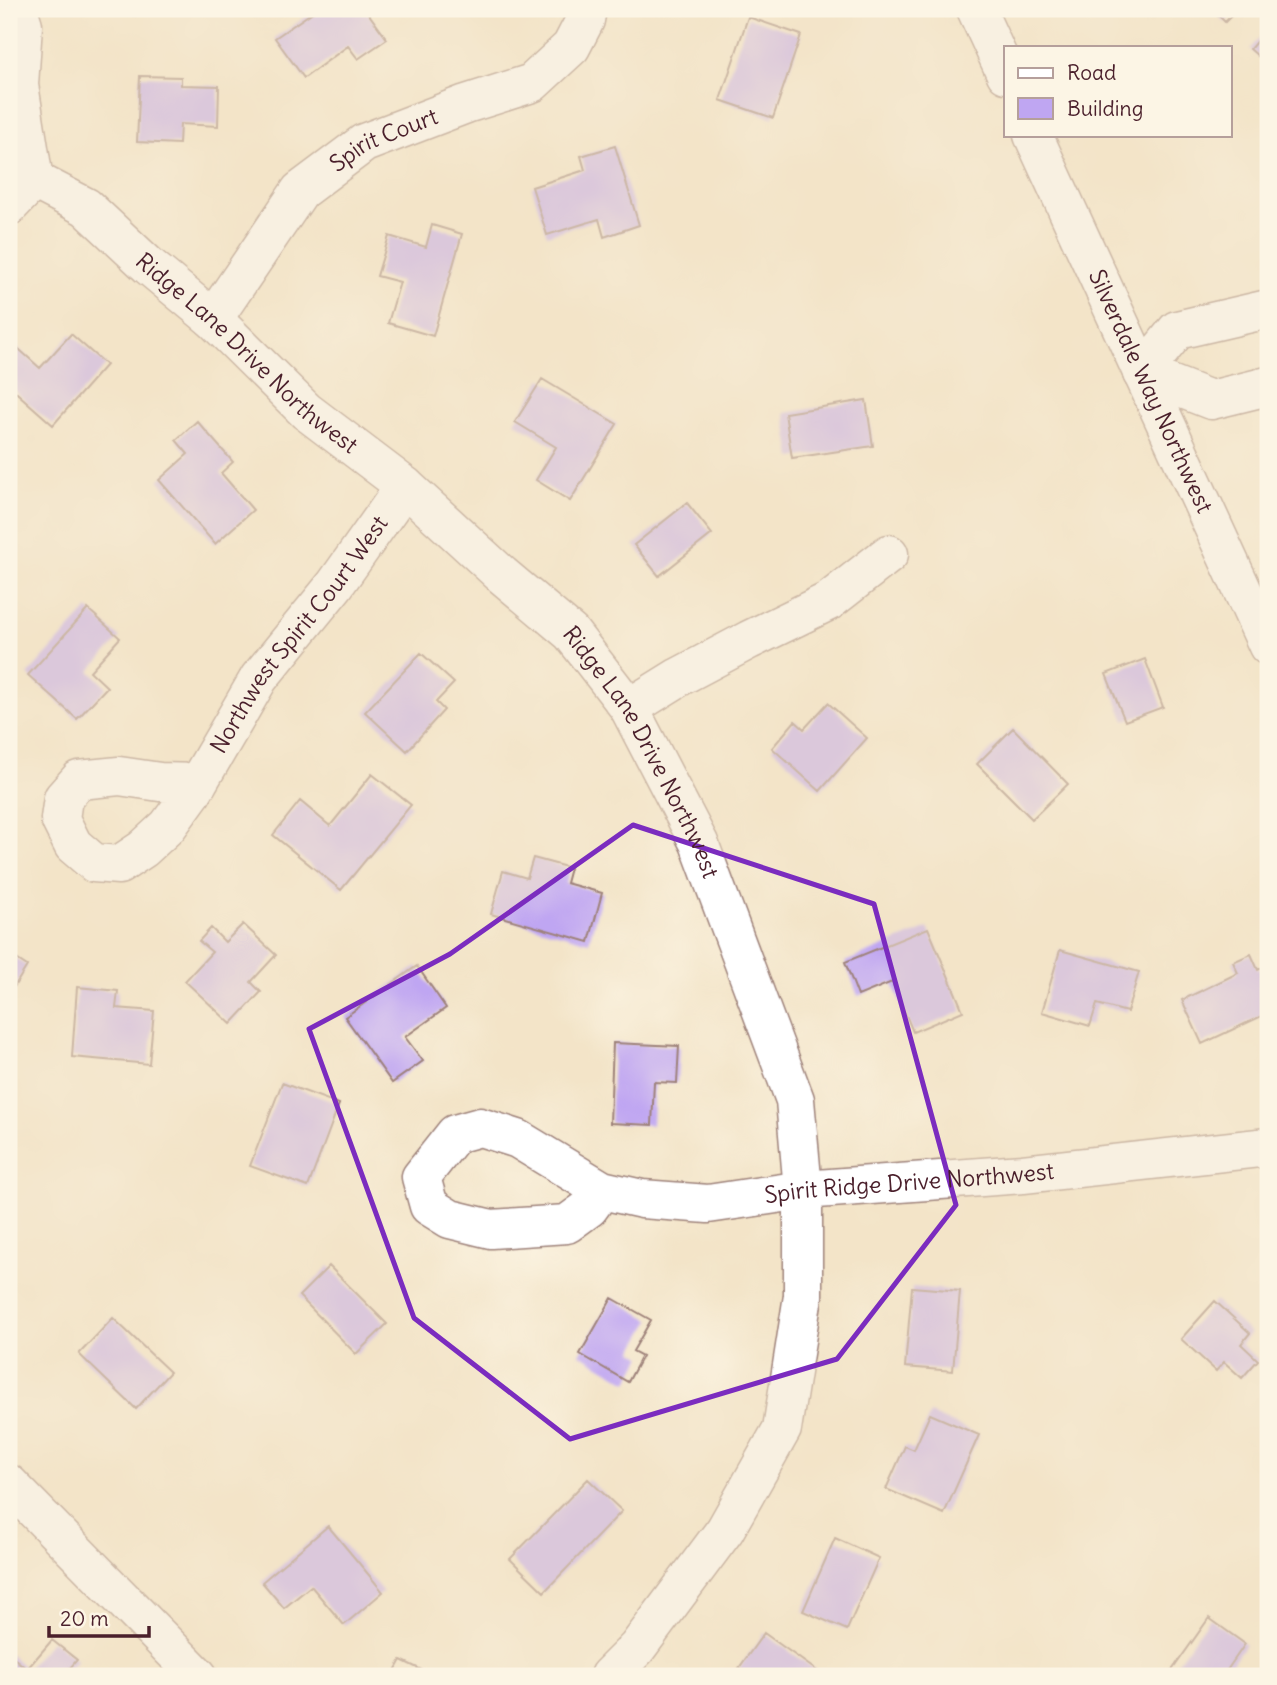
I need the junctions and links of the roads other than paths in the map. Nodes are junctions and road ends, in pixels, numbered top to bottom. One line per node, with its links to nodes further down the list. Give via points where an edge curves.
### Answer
1 (18, 9): 6 (street, Ridge Lane Drive Northwest, via 23,25)
2 (587, 9): 8 (street, Spirit Court, via 571,47 532,83 365,143 300,191)
3 (976, 9): 4 (street)
4 (1004, 70)
5 (1033, 136): 9 (street, Silverdale Way Northwest)
6 (21, 193): 8 (street, Ridge Lane Drive Northwest, via 86,208)
7 (1268, 309): 9 (street, via 1177,330)
8 (213, 319): 11 (street, Ridge Lane Drive Northwest, via 306,411)
9 (1142, 373): 10 (street, via 1211,400); 13 (street, Silverdale Way Northwest)
10 (1268, 386)
11 (405, 486): 14 (street, Ridge Lane Drive Northwest, via 571,633); 15 (street, Northwest Spirit Court West, via 335,585 259,678)
12 (889, 554): 14 (street, via 830,601 679,677)
13 (1268, 646)
14 (629, 708): 18 (street, Ridge Lane Drive Northwest, via 699,844 794,1100)
15 (198, 783)
16 (1268, 1147): 18 (street, Spirit Ridge Drive Northwest, via 1023,1174)
17 (602, 1190): 17 (street, Spirit Ridge Drive Northwest, via 518,1139 480,1127 455,1134 421,1177 429,1206 450,1219 491,1229 567,1224 589,1208); 18 (street, Spirit Ridge Drive Northwest, via 642,1199 708,1204)
18 (803, 1190): 21 (street, Ridge Lane Drive Northwest, via 803,1296 782,1429 725,1530 637,1648)
19 (9, 1484): 20 (street)
20 (198, 1676)
21 (609, 1676)

